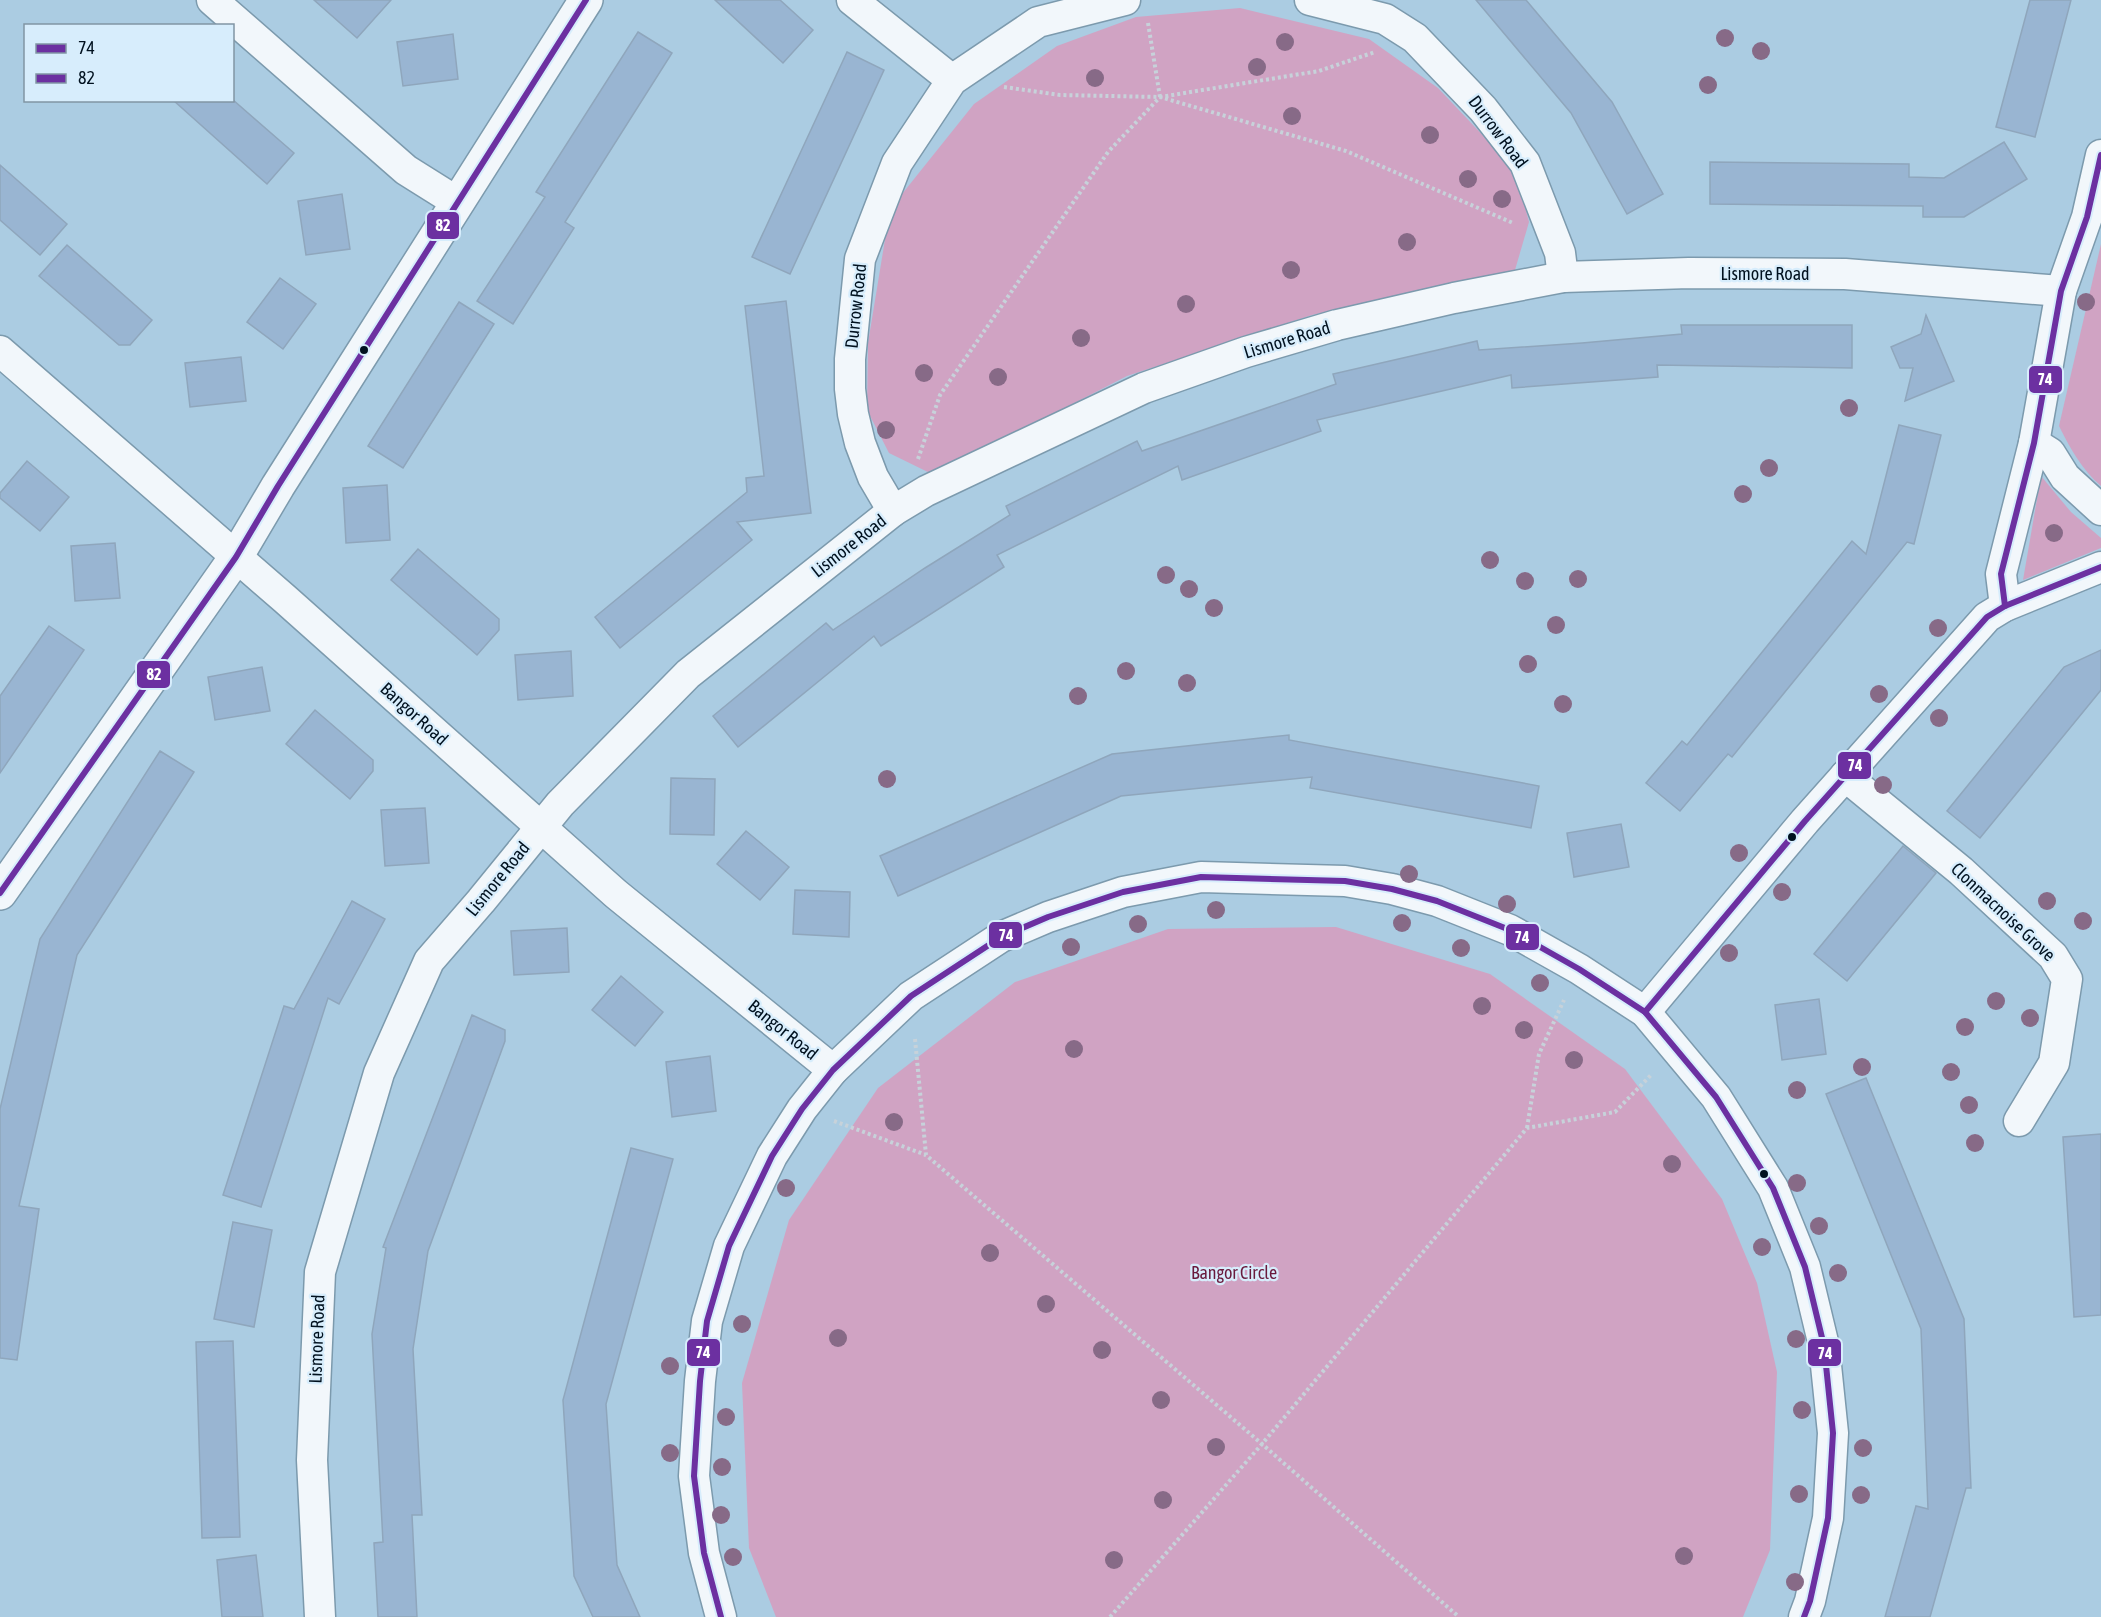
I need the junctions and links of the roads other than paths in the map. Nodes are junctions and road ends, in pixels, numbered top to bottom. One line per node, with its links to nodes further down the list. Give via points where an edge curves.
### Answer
1 (212, 0): 9 (street, via 406,170)
2 (586, 0): 9 (street)
3 (852, 0): 7 (street)
4 (1125, 0): 7 (street, Durrow Road, via 1038,22)
5 (1310, 0): 6 (street, Durrow Road)
6 (1390, 10): 10 (street, Durrow Road, via 1483,109 1525,163 1552,229)
7 (952, 80): 15 (street, Durrow Road, via 897,163 860,259 850,359 853,414 873,477)
8 (2101, 155): 11 (street, via 2087,218)
9 (457, 202): 16 (street)
10 (1563, 277): 11 (street, Lismore Road, via 1845,274); 15 (street, Lismore Road, via 1348,323 1246,352 1144,388 926,491)
11 (2061, 291): 13 (street)
12 (0, 351): 16 (street, Bangor Road)
13 (2034, 443): 14 (street, via 2050,453 2066,477); 18 (street, via 2001,574)
14 (2101, 510)
15 (893, 511): 20 (street, Lismore Road, via 688,674)
16 (236, 557): 20 (street, Bangor Road); 21 (street)
17 (2101, 567): 18 (street)
18 (2005, 606): 19 (street, via 1988,617)
19 (1845, 776): 22 (street); 24 (street, Clonmacnoise Grove, via 1979,887 2053,956 2067,979 2054,1063)
20 (540, 828): 23 (street, Bangor Road); 25 (street, Lismore Road, via 429,961 379,1073 320,1272 312,1460)
21 (0, 893)
22 (1645, 1012): 23 (street, via 1510,930 1437,901 1345,881 1201,877 1123,892 1001,937 911,996); 27 (street, via 1716,1097 1773,1188 1805,1267 1824,1346 1833,1433 1828,1518)
23 (833, 1070): 26 (street, via 772,1156 729,1246 707,1321 694,1476 704,1553)
24 (2019, 1121)
25 (320, 1617)
26 (721, 1617)
27 (1804, 1617)

